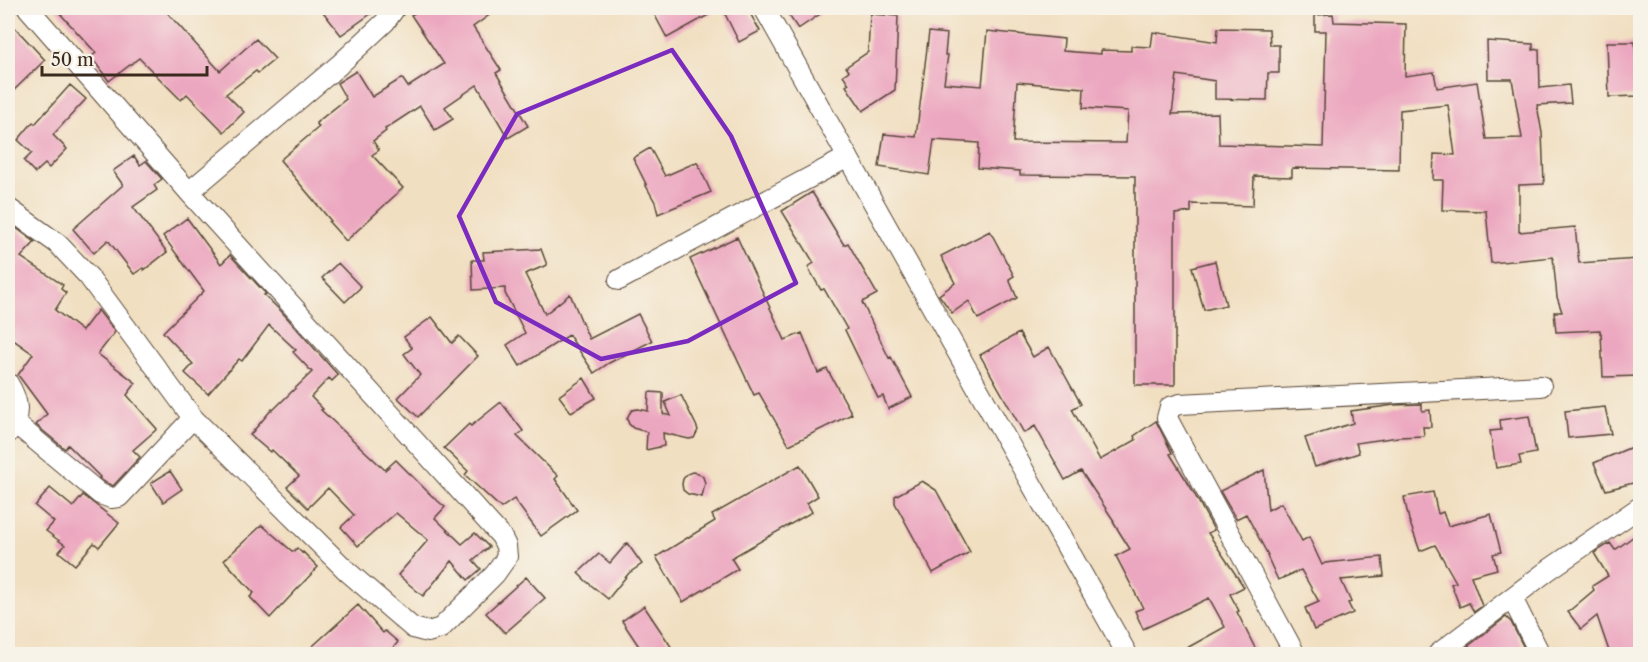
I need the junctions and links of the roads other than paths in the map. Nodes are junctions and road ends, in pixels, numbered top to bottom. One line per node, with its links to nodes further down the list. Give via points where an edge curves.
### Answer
1 (28, 8): 5 (street)
2 (395, 8): 5 (street, via 339,64)
3 (764, 8): 4 (street)
4 (848, 157): 7 (street); 14 (street)
5 (189, 192): 10 (street, via 501,536 507,556 495,574 441,628 428,632 413,628 348,572)
6 (8, 208): 10 (street, via 58,244 89,277)
7 (619, 280)
8 (8, 383): 11 (street, via 17,411)
9 (1541, 386): 15 (street, via 1170,407 1167,418)
10 (193, 418): 11 (street, via 118,497 111,498 100,494)
11 (11, 428)
12 (1641, 507): 13 (street)
13 (1512, 598): 16 (street); 17 (street)
14 (1127, 654)
15 (1295, 654)
16 (1438, 654)
17 (1540, 654)

